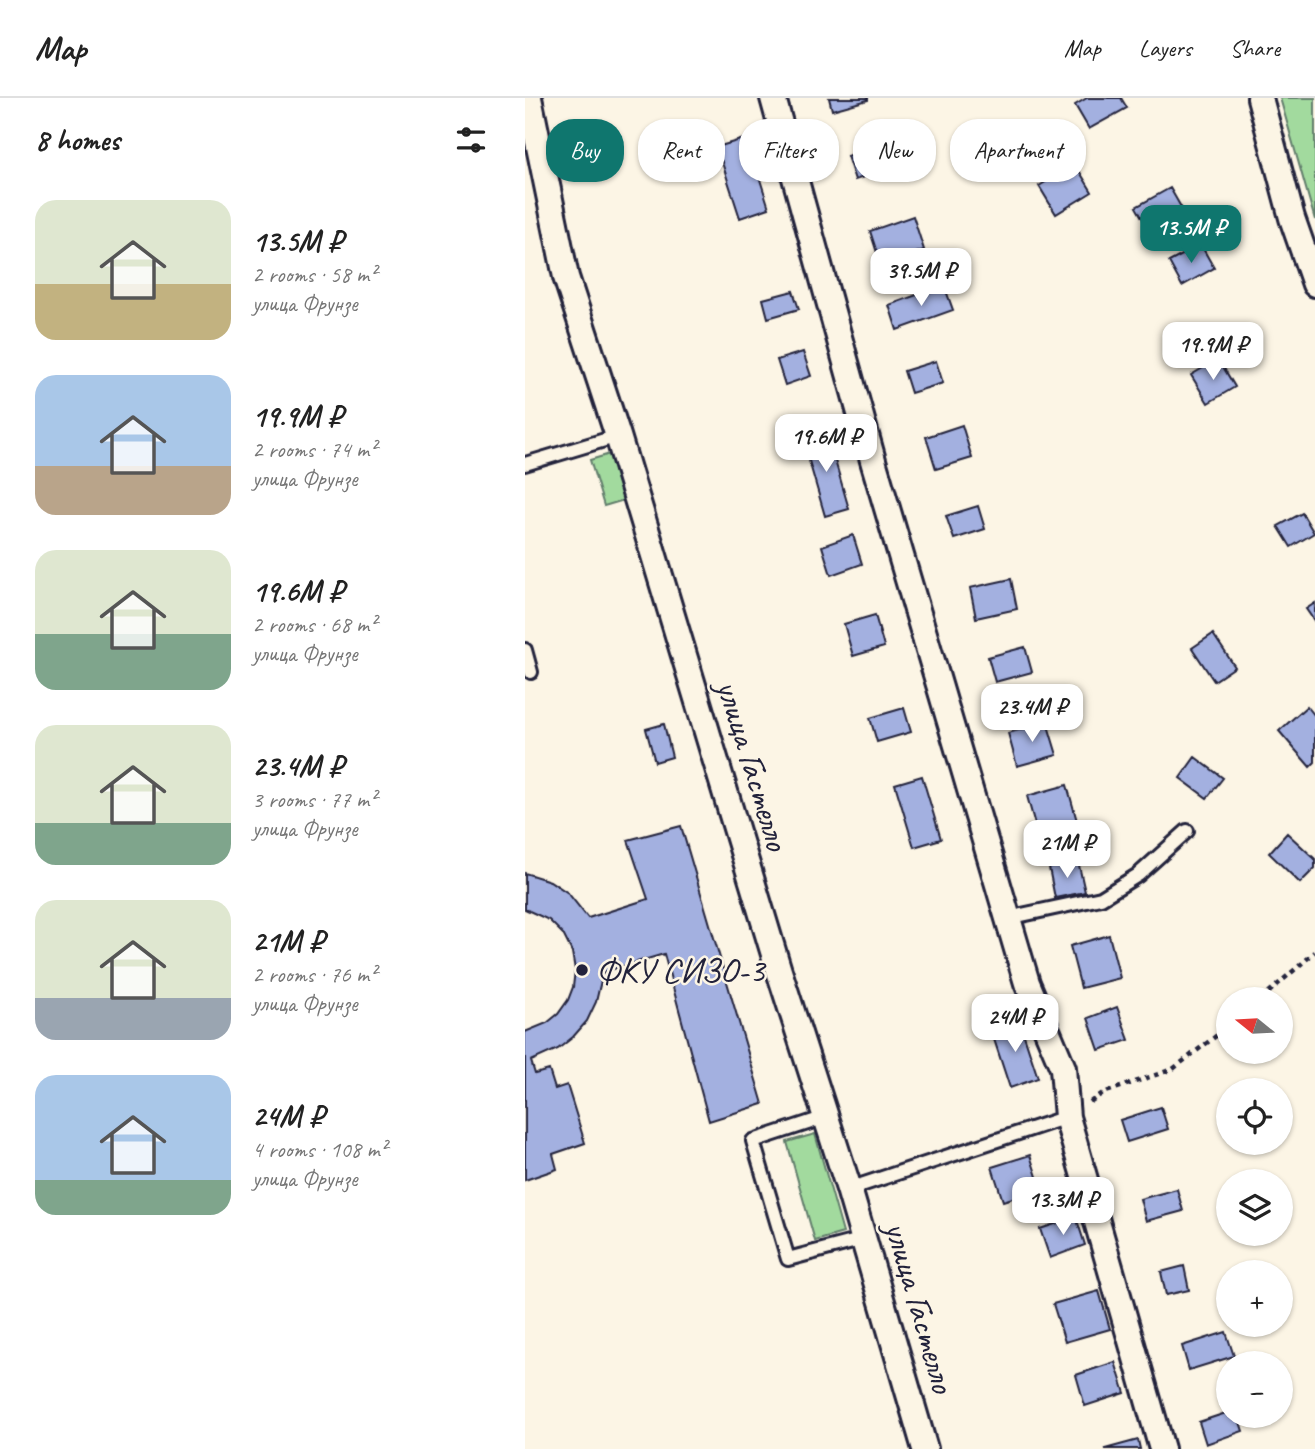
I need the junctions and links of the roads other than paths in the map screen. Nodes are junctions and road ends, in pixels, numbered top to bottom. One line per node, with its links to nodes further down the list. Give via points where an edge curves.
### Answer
1 (529, 98): 5 (street, улица Гастелло, via 566,277)
2 (773, 98): 10 (street, via 874,464)
3 (1260, 98): 4 (street)
4 (1315, 284)
5 (618, 436): 6 (lane); 11 (street, улица Гастелло)
6 (525, 464)
7 (525, 650): 8 (lane)
8 (531, 672)
9 (1187, 831): 10 (lane, via 1138,875 1101,898)
10 (1008, 918): 12 (street, via 1027,984 1063,1068)
11 (826, 1117): 13 (street, улица Гастелло); 14 (lane, via 753,1141 788,1259)
12 (1067, 1117): 13 (lane); 16 (street)
13 (849, 1189): 14 (street, улица Гастелло)
14 (864, 1239): 15 (street, улица Гастелло)
15 (925, 1449)
16 (1162, 1449)

